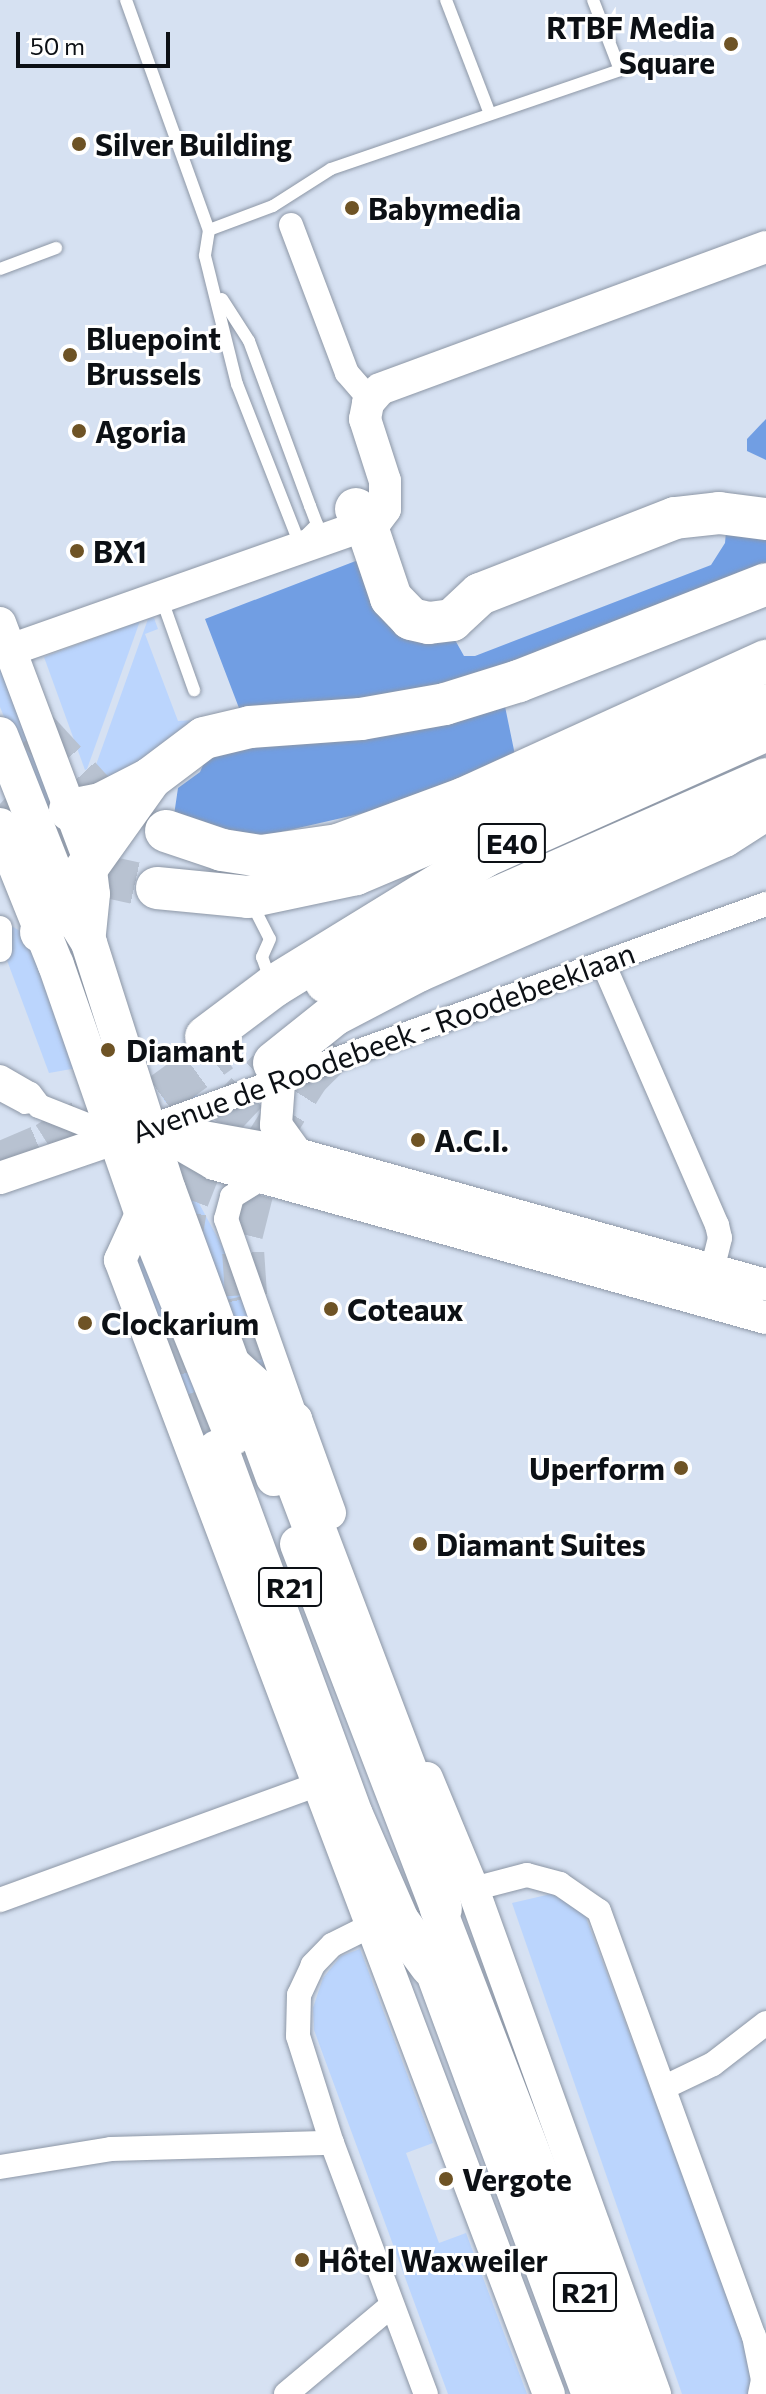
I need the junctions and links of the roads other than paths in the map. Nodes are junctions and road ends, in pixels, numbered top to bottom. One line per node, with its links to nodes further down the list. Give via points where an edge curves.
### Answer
1 (126, 0): 6 (lane)
2 (446, 0): 4 (lane)
3 (593, 0): 4 (lane, via 620,70)
4 (490, 114): 6 (lane, via 331,169 273,206)
5 (291, 225): 11 (street, via 347,373)
6 (209, 230): 10 (lane, via 205,256)
7 (766, 247): 11 (street, via 403,380)
8 (56, 248): 9 (lane)
9 (0, 269)
10 (218, 293): 14 (lane, via 237,384); 14 (lane, via 249,341)
11 (370, 399): 12 (street, via 365,419)
12 (369, 508): 13 (highway, via 391,598 411,619 429,623 452,620 480,594 675,518 719,513); 14 (street); 14 (street)
13 (766, 519)
14 (299, 537): 16 (street, via 159,582)
15 (766, 584): 23 (highway, via 519,681 445,704 361,719 250,727 204,738)
16 (150, 601): 17 (street); 19 (lane)
17 (5, 636): 26 (street)
18 (766, 661): 29 (highway, E40, via 379,833 301,853 261,856)
19 (194, 690)
20 (766, 705): 31 (highway, E40, via 638,754 401,859)
21 (766, 730): 39 (highway, E40, via 485,856)
22 (0, 735): 34 (main road, R21)
23 (151, 778): 26 (highway, via 101,804); 30 (highway)
24 (766, 779): 39 (highway, E40, via 551,872 335,976 214,1044)
25 (766, 809): 41 (highway, E40, via 724,836 334,1015)
26 (70, 810): 30 (street)
27 (0, 826): 34 (main road, R21)
28 (766, 842): 40 (highway, via 420,992 377,1015)
29 (194, 846)
30 (90, 862): 34 (highway); 36 (street, via 94,894)
31 (238, 886): 32 (highway, E40); 39 (lane, via 270,939 262,957)
32 (157, 888)
33 (766, 904): 38 (street, Avenue de Roodebeek - Roodebeeklaan)
34 (53, 915): 36 (main road, R21); 45 (main road, R21)
35 (0, 928): 37 (street)
36 (89, 943): 45 (main road, R21)
37 (0, 950)
38 (603, 963): 41 (street, Avenue de Roodebeek - Roodebeeklaan); 51 (street, via 717,1225 720,1238)
39 (274, 986)
40 (342, 1043)
41 (277, 1073): 45 (street, Avenue de Roodebeek - Roodebeeklaan); 46 (street, via 276,1125)
42 (0, 1077): 44 (street, via 30,1094)
43 (0, 1095): 44 (lane, via 24,1108)
44 (39, 1106): 45 (street)
45 (133, 1132): 46 (street); 47 (street, via 214,1164); 48 (street, Avenue de Roodebeek - Roodebeeklaan); 49 (main road, R21); 54 (main road, R21)
46 (297, 1154): 50 (street)
47 (265, 1176): 50 (street); 55 (street, via 232,1197 226,1219)
48 (0, 1178)
49 (142, 1212): 57 (street, via 120,1260); 61 (main road, R21, via 225,1415)
50 (640, 1267): 51 (street); 53 (street)
51 (712, 1269): 52 (street)
52 (766, 1285)
53 (766, 1318)
54 (231, 1360): 55 (street); 58 (main road, R21, via 395,1806)
55 (287, 1424): 58 (highway)
56 (218, 1451): 61 (highway, via 352,1815 398,1921)
57 (318, 1784): 59 (street); 60 (street)
58 (457, 1899): 63 (street, via 527,1875 560,1884 599,1911); 72 (main road, R21); 73 (street)
59 (0, 1900)
60 (370, 1926): 64 (street, via 326,1950 299,1995 298,2036); 70 (street)
61 (431, 1966): 71 (main road, R21)
62 (766, 2023): 63 (street, via 713,2064)
63 (665, 2087): 67 (street)
64 (332, 2143): 65 (street, via 111,2149); 66 (street)
65 (0, 2167)
66 (391, 2306): 68 (street); 69 (street)
67 (760, 2333): 74 (street)
68 (286, 2394)
69 (426, 2394)
70 (549, 2394)
71 (590, 2394)
72 (625, 2394)
73 (655, 2394)
74 (760, 2394)

